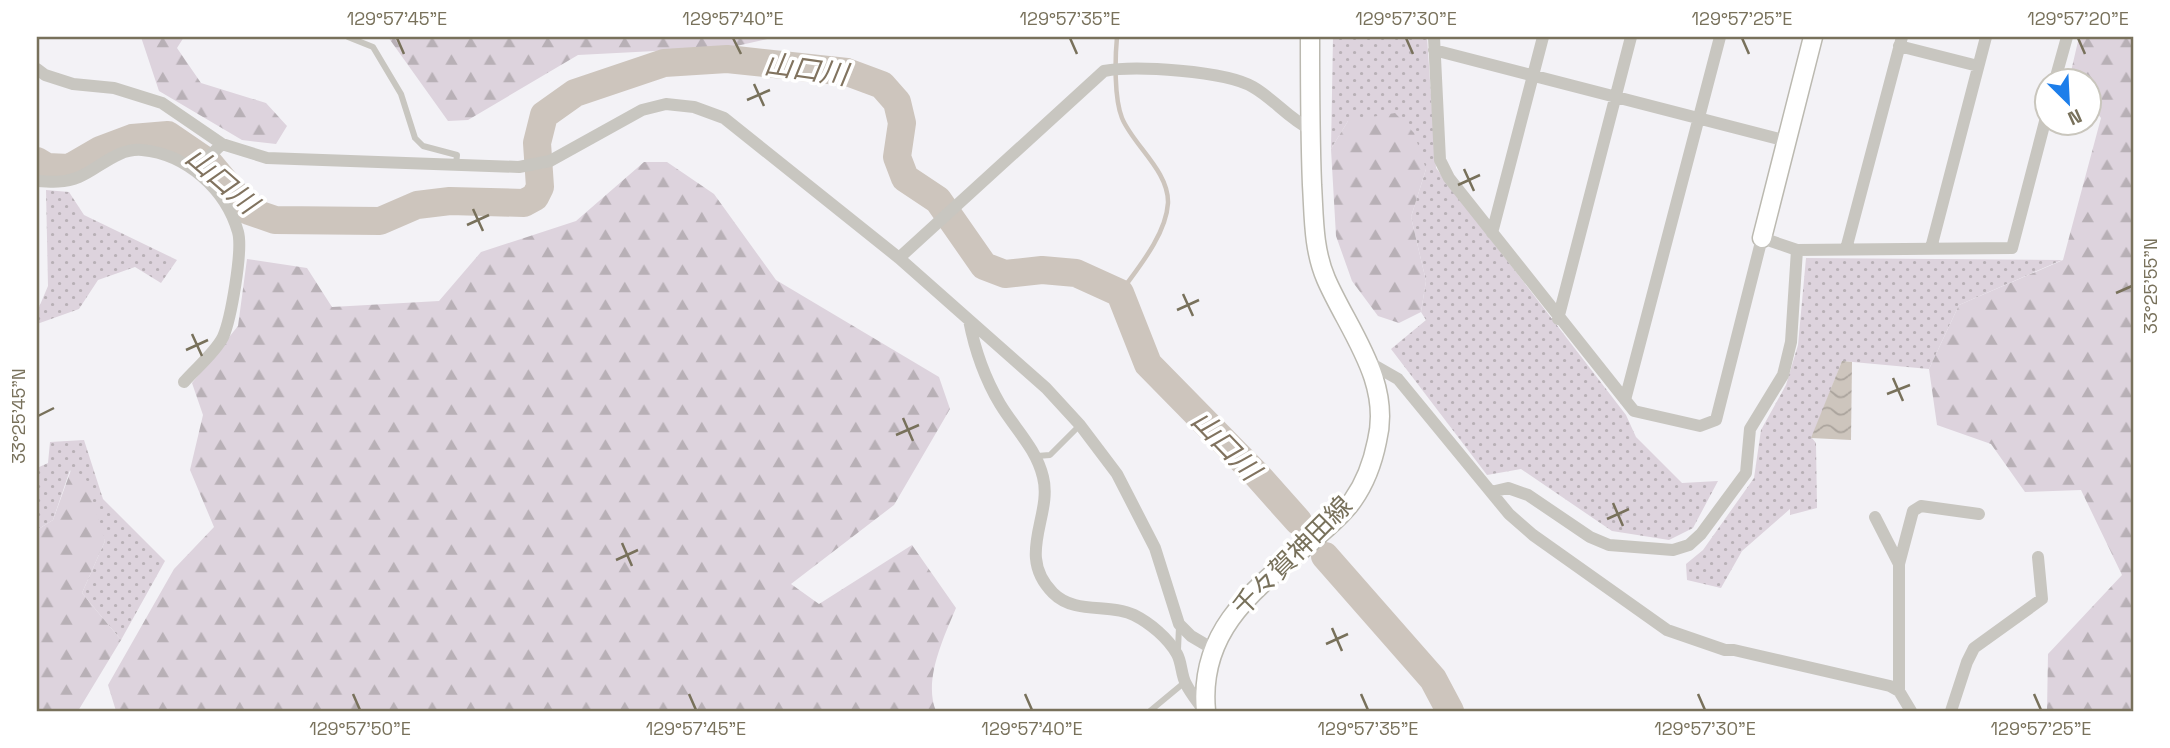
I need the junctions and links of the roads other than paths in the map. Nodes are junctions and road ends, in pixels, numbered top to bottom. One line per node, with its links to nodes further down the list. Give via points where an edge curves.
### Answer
1 (348, 37): 21 (lane, via 373,47 401,94 415,138 423,146 457,155)
2 (1310, 37): 17 (main road, 千々賀神田線)
3 (1543, 37): 14 (street)
4 (1631, 37): 15 (street)
5 (1720, 37): 16 (street)
6 (1813, 37): 19 (main road)
7 (1986, 37): 11 (street)
8 (2067, 37): 12 (street)
9 (1901, 41): 11 (street); 27 (street)
10 (1434, 43): 14 (street); 24 (street, via 1440,160)
11 (1978, 66): 26 (street)
12 (2059, 66)
13 (37, 69): 20 (street, via 73,84 114,88 162,103)
14 (1534, 75): 15 (street); 24 (street)
15 (1615, 97): 16 (street); 31 (street)
16 (1698, 118): 19 (street); 34 (street)
17 (1310, 129): 29 (street, via 1293,121 1254,87 1232,78 1127,67 1104,71); 32 (main road, 千々賀神田線, via 1317,253 1325,278)
18 (2041, 136): 26 (street, via 2012,248)
19 (1787, 141): 25 (main road)
20 (222, 144): 21 (street, via 286,161); 22 (street)
21 (456, 164): 29 (street, via 519,167 550,161 642,110 666,104 694,107 745,132)
22 (196, 169): 23 (street, via 171,156 139,150 118,154 77,178); 33 (street, via 227,207 239,234 232,306 222,339)
23 (37, 181)
24 (1492, 233): 31 (street)
25 (1762, 238): 28 (street); 34 (street, via 1716,420 1700,426 1634,411)
26 (1931, 248): 27 (street)
27 (1846, 249): 28 (street)
28 (1797, 250): 37 (street, via 1791,342 1783,375 1750,429 1746,473 1689,545 1674,550 1609,545 1528,495 1508,488)
29 (899, 258): 30 (street)
30 (969, 319): 35 (street); 36 (street, via 985,376)
31 (1558, 319): 34 (street)
32 (1370, 363): 37 (street, via 1398,379); 43 (main road, 千々賀神田線, via 1378,401 1378,438 1353,500 1254,590 1229,618)
33 (184, 382)
34 (1626, 400)
35 (1080, 425): 36 (lane, via 1050,455); 42 (street, via 1117,474 1155,548)
36 (1037, 456): 44 (street, via 1044,500 1035,538 1036,559 1043,579 1054,594 1070,604 1131,614 1163,637)
37 (1491, 492): 46 (street, via 1533,535 1667,630 1725,650)
38 (1979, 514): 41 (street, via 1921,506 1913,511)
39 (1875, 517): 41 (street)
40 (2038, 557): 50 (street, via 2042,599 1974,648)
41 (1899, 565): 46 (street)
42 (1179, 624): 43 (street); 44 (lane)
43 (1213, 649): 48 (main road, 千々賀神田線)
44 (1178, 655): 45 (street)
45 (1185, 682): 47 (lane); 48 (street)
46 (1899, 691): 49 (street)
47 (1150, 711)
48 (1205, 711)
49 (1911, 711)
50 (1951, 711)

